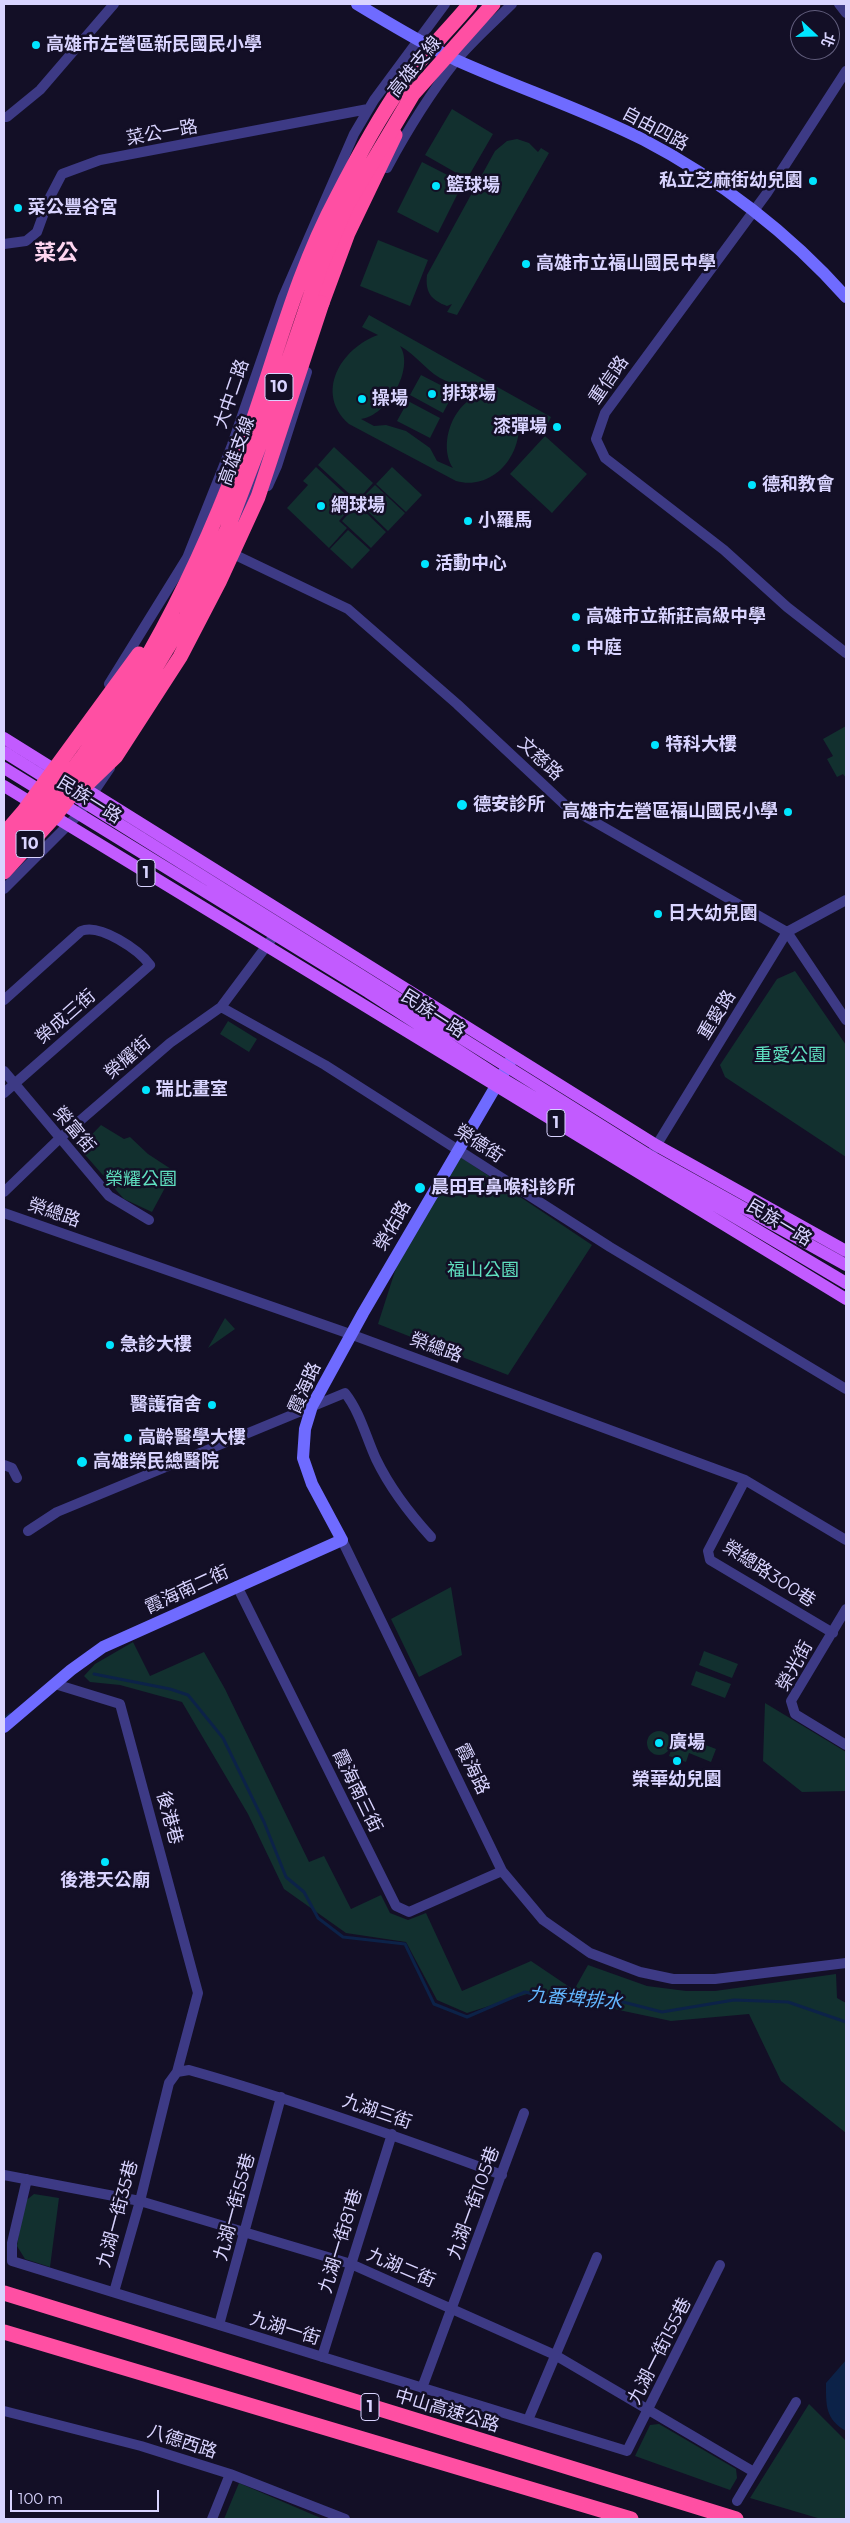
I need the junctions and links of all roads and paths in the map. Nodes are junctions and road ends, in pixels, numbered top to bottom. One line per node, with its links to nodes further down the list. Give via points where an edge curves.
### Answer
1 (114, 4): 15 (street, via 40,90)
2 (357, 4): 10 (street, 自由四路)
3 (446, 4): 10 (street, 大中二路)
4 (462, 4): 16 (highway, bridge, via 403,70 366,130)
5 (470, 4): 16 (highway, 高雄支線 / 10, bridge, via 401,85)
6 (493, 4): 34 (highway, 高雄支線 / 10, bridge, via 413,94 347,205 316,277 264,433 227,530 186,617 129,712)
7 (512, 4): 11 (street)
8 (839, 4): 9 (street)
9 (846, 13)
10 (417, 40): 11 (street, 自由四路); 13 (street, 大中二路)
11 (457, 60): 14 (street, via 426,85); 17 (street, 自由四路, via 643,140 696,170); 22 (street, via 409,127 365,208 327,300 277,466)
12 (846, 71): 17 (street, 重信路)
13 (368, 109): 18 (street, 菜公一路, via 100,160 62,174 37,232 26,241); 20 (street, 大中二路, via 323,200 283,296 232,445)
14 (406, 112): 21 (street, via 373,169 347,226); 34 (highway, bridge, via 348,233 258,497 219,582 185,648 116,756)
15 (4, 117)
16 (336, 197): 24 (highway, 高雄支線 / 10, bridge, via 307,262 215,523)
17 (753, 211): 19 (street, 自由四路, via 821,270); 25 (street, 重信路, via 605,413 597,432 597,444 605,458 724,550 787,607)
18 (4, 244)
19 (846, 297)
20 (196, 537): 21 (street, 文慈路); 29 (street, 大中二路, via 187,558 134,645)
21 (227, 551): 22 (street, 文慈路); 23 (street)
22 (238, 556): 23 (street); 43 (street, 文慈路, via 348,609 457,704 565,805)
23 (208, 605): 33 (street, via 147,714)
24 (171, 614): 36 (highway, bridge, via 30,804); 37 (highway, 高雄支線 / 10, bridge, via 133,683 78,765)
25 (846, 653)
26 (4, 738): 29 (main road, 民族一路 / 1)
27 (4, 752): 29 (main road, 民族一路 / 1)
28 (4, 768): 31 (main road, 民族一路 / 1)
29 (46, 770): 31 (street, 大中二路); 33 (main road, 民族一路 / 1)
30 (4, 786): 32 (main road, 民族一路 / 1)
31 (34, 787): 32 (street, 大中二路); 33 (main road, 民族一路 / 1)
32 (25, 799): 35 (main road, 民族一路 / 1); 36 (street, 大中二路)
33 (86, 804): 35 (street); 42 (main road, 民族一路 / 1)
34 (56, 816): 39 (highway, 高雄支線 / 10, bridge)
35 (68, 825): 38 (street); 44 (main road, 民族一路 / 1)
36 (5, 828): 38 (street, via 22,825 35,837)
37 (4, 854)
38 (26, 865): 40 (street)
39 (4, 872)
40 (4, 889)
41 (846, 900): 43 (street, 重愛路)
42 (281, 925): 44 (street, 榮耀街); 49 (main road, 民族一路 / 1)
43 (787, 932): 47 (street, 文慈路); 54 (street, 重愛路)
44 (267, 946): 46 (street, 榮耀街); 49 (main road, 民族一路 / 1)
45 (4, 1000): 50 (street, 榮成三街, via 87,928 134,950 150,965)
46 (221, 1007): 52 (street, 榮耀街, via 170,1044); 53 (street, 榮德街, via 325,1065)
47 (846, 1020)
48 (4, 1071): 50 (street, 榮富街)
49 (504, 1072): 53 (street, 榮佑路); 54 (main road, 民族一路 / 1); 54 (main road, 民族一路 / 1)
50 (14, 1084): 51 (street, 榮成三街); 52 (street, 榮富街)
51 (4, 1093)
52 (60, 1138): 55 (street, 榮耀街); 57 (street, 榮富街, via 109,1196)
53 (458, 1150): 62 (street, 榮佑路); 63 (street, 榮德街, via 610,1247)
54 (647, 1160): 58 (main road, 民族一路 / 1); 59 (main road, 民族一路 / 1); 60 (main road, 民族一路 / 1); 61 (main road, 民族一路 / 1)
55 (4, 1192)
56 (4, 1213): 62 (street, 榮總路)
57 (149, 1220)
58 (846, 1251)
59 (846, 1266)
60 (846, 1283)
61 (846, 1299)
62 (350, 1334): 64 (street, 霞海路); 67 (street, 榮總路)
63 (846, 1389)
64 (312, 1406): 68 (street, via 57,1512); 69 (street, via 345,1393 400,1502); 70 (street, 霞海路, via 305,1429 303,1458 312,1484)
65 (4, 1465): 66 (street, via 12,1468)
66 (17, 1478)
67 (745, 1480): 71 (street, 榮總路); 74 (street, 榮總路300巷, via 708,1551 710,1560)
68 (28, 1531)
69 (431, 1537)
70 (342, 1540): 72 (street, 霞海南二街); 78 (street, 霞海路)
71 (846, 1540)
72 (237, 1586): 75 (street, 霞海南二街, via 103,1647); 78 (street, 霞海南三街, via 396,1906 409,1912)
73 (846, 1609): 74 (street, 榮光街)
74 (833, 1633): 77 (street, 榮光街, via 791,1701 795,1714)
75 (54, 1684): 76 (street); 80 (street, 後港巷, via 120,1704 198,1993)
76 (4, 1728)
77 (846, 1745)
78 (502, 1871): 79 (street, 霞海路, via 543,1920 566,1937 590,1953 640,1972 692,1981)
79 (846, 1963)
80 (177, 2072): 81 (street, 九湖三街, via 189,2070); 84 (street, 後港巷, via 168,2083)
81 (282, 2097): 83 (street, 九湖三街); 89 (street, 九湖一街55巷)
82 (524, 2113): 86 (street, 九湖一街105巷)
83 (392, 2134): 86 (street, 九湖三街); 91 (street, 九湖一街81巷)
84 (153, 2144): 88 (street, 九湖一街35巷)
85 (4, 2175): 87 (street, 九湖二街)
86 (502, 2176): 95 (street, 九湖一街105巷)
87 (26, 2180): 88 (street, 九湖二街); 93 (street, 九湖一街, via 12,2243 12,2261)
88 (140, 2200): 89 (street, 九湖二街); 93 (street, 九湖一街35巷)
89 (246, 2231): 91 (street, 九湖二街); 96 (street, 九湖一街55巷)
90 (597, 2257): 98 (street)
91 (351, 2264): 95 (street, 九湖二街); 99 (street, 九湖一街81巷)
92 (720, 2265): 102 (street, 九湖一街155巷)
93 (114, 2292): 96 (street, 九湖一街)
94 (4, 2293): 112 (highway, 中山高速公路 / 1)
95 (453, 2308): 98 (street, 九湖二街); 100 (street, 九湖一街105巷)
96 (219, 2325): 99 (street, 九湖一街)
97 (4, 2332): 111 (highway, 1)
98 (555, 2355): 102 (street, 九湖二街); 104 (street)
99 (322, 2357): 100 (street, 九湖一街)
100 (422, 2388): 104 (street, 九湖一街)
101 (796, 2402): 106 (street)
102 (649, 2408): 105 (street, 九湖一街155巷); 106 (street, 九湖二街)
103 (4, 2411): 107 (street, 八德西路, via 141,2446)
104 (528, 2420): 105 (street, 九湖一街)
105 (627, 2451)
106 (754, 2472): 108 (street)
107 (230, 2474): 109 (street); 110 (street, 八德西路)
108 (737, 2501)
109 (212, 2519)
110 (345, 2519)
111 (631, 2519)
112 (736, 2519)

